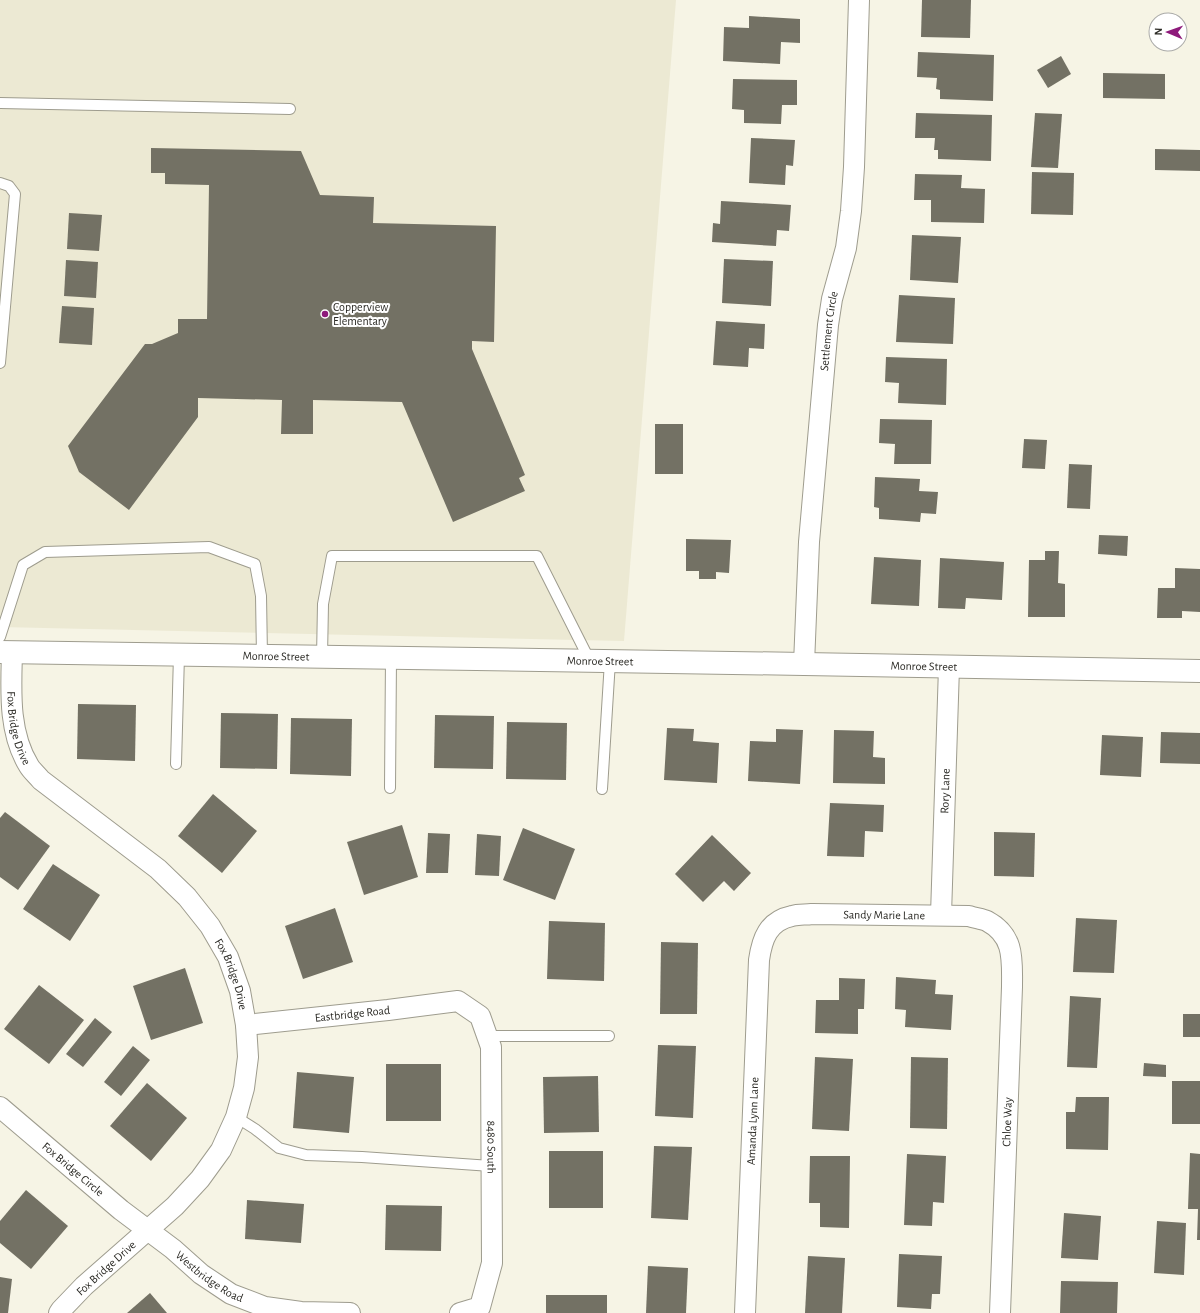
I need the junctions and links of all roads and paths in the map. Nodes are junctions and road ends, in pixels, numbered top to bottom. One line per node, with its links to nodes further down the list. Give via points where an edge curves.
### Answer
1 (859, 0): 12 (street, Settlement Circle, via 851,211 846,248 832,298 827,333 809,542)
2 (0, 104): 3 (lane)
3 (290, 109)
4 (0, 183): 5 (lane, via 9,186 15,194)
5 (0, 363)
6 (4, 647): 7 (street, Monroe Street); 8 (lane, via 24,565 45,552 209,547 255,564 261,596); 22 (street, Fox Bridge Drive, via 14,723 19,744 29,767 41,780 158,869 186,897 210,926 228,957 240,991)
7 (179, 654): 8 (street, Monroe Street); 15 (lane)
8 (262, 656): 9 (street, Monroe Street)
9 (322, 657): 10 (street, Monroe Street); 11 (lane, via 323,604 332,556 537,556)
10 (391, 658): 11 (street, Monroe Street); 16 (lane)
11 (600, 661): 12 (street, Monroe Street); 17 (lane)
12 (804, 664): 13 (street, Monroe Street)
13 (949, 667): 14 (street, Monroe Street); 18 (street, Rory Lane)
14 (1200, 671)
15 (176, 764)
16 (390, 788)
17 (602, 789)
18 (941, 915): 19 (street, Sandy Marie Lane, via 812,914 792,916 779,921); 20 (street, Sandy Marie Lane, via 969,916 987,921)
19 (767, 931): 32 (street, Amanda Lynn Lane, via 761,944 759,960)
20 (1002, 932): 33 (street, Chloe Way, via 1009,943 1012,955 1012,987)
21 (458, 1001): 22 (street, Eastbridge Road); 23 (street, 8480 South, via 480,1016)
22 (246, 1025): 26 (street, Fox Bridge Drive, via 248,1057 244,1088)
23 (487, 1036): 24 (lane); 27 (street, 8480 South, via 491,1047)
24 (609, 1036)
25 (0, 1107): 28 (street, Fox Bridge Circle)
26 (236, 1117): 27 (lane, via 279,1148 306,1155 362,1156); 28 (street, Fox Bridge Drive, via 221,1150 200,1179)
27 (491, 1166): 31 (street, 8480 South, via 492,1263 480,1307)
28 (148, 1230): 29 (street, Fox Bridge Drive, via 84,1286); 30 (street, Westbridge Road, via 201,1274 231,1294 265,1307 301,1312)
29 (59, 1313)
30 (350, 1313)
31 (460, 1313)
32 (745, 1313)
33 (1000, 1313)

